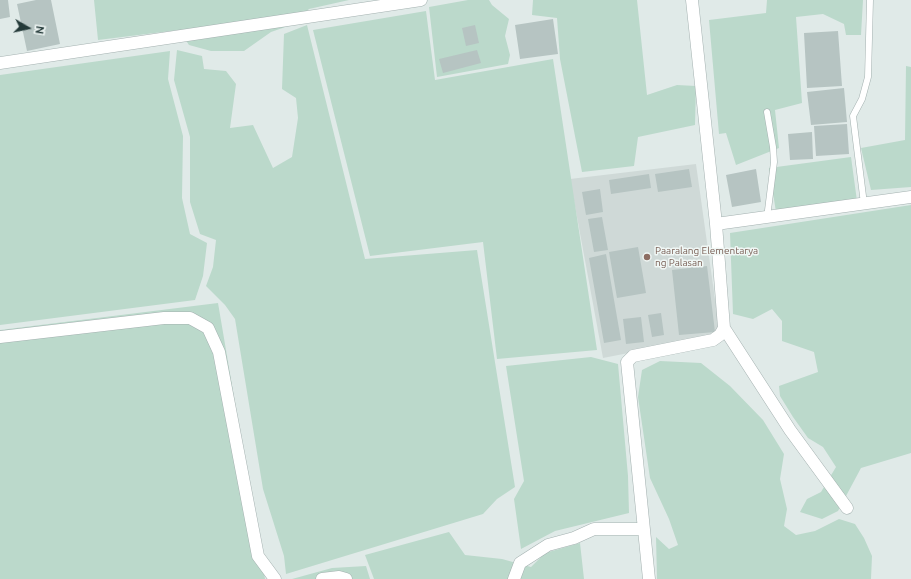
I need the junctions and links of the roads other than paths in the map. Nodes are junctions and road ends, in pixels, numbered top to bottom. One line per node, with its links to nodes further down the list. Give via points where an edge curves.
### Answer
1 (421, 0): 4 (street)
2 (692, 0): 9 (street)
3 (870, 0): 7 (lane, via 868,77 862,99 853,116)
4 (0, 63)
5 (767, 112): 8 (lane, via 774,162)
6 (911, 198): 7 (street)
7 (864, 204): 8 (street)
8 (767, 218): 9 (street)
9 (716, 224): 10 (street)
10 (724, 328): 12 (street, via 790,430); 13 (street, via 720,336 713,340 633,356 627,362)
11 (0, 337): 14 (street, via 164,318 190,318 208,328 219,352 258,556)
12 (847, 508)
13 (644, 529): 17 (street, via 594,529 548,545 520,563); 18 (street)
14 (275, 579)
15 (322, 579): 16 (street)
16 (346, 579)
17 (514, 579)
18 (649, 579)

